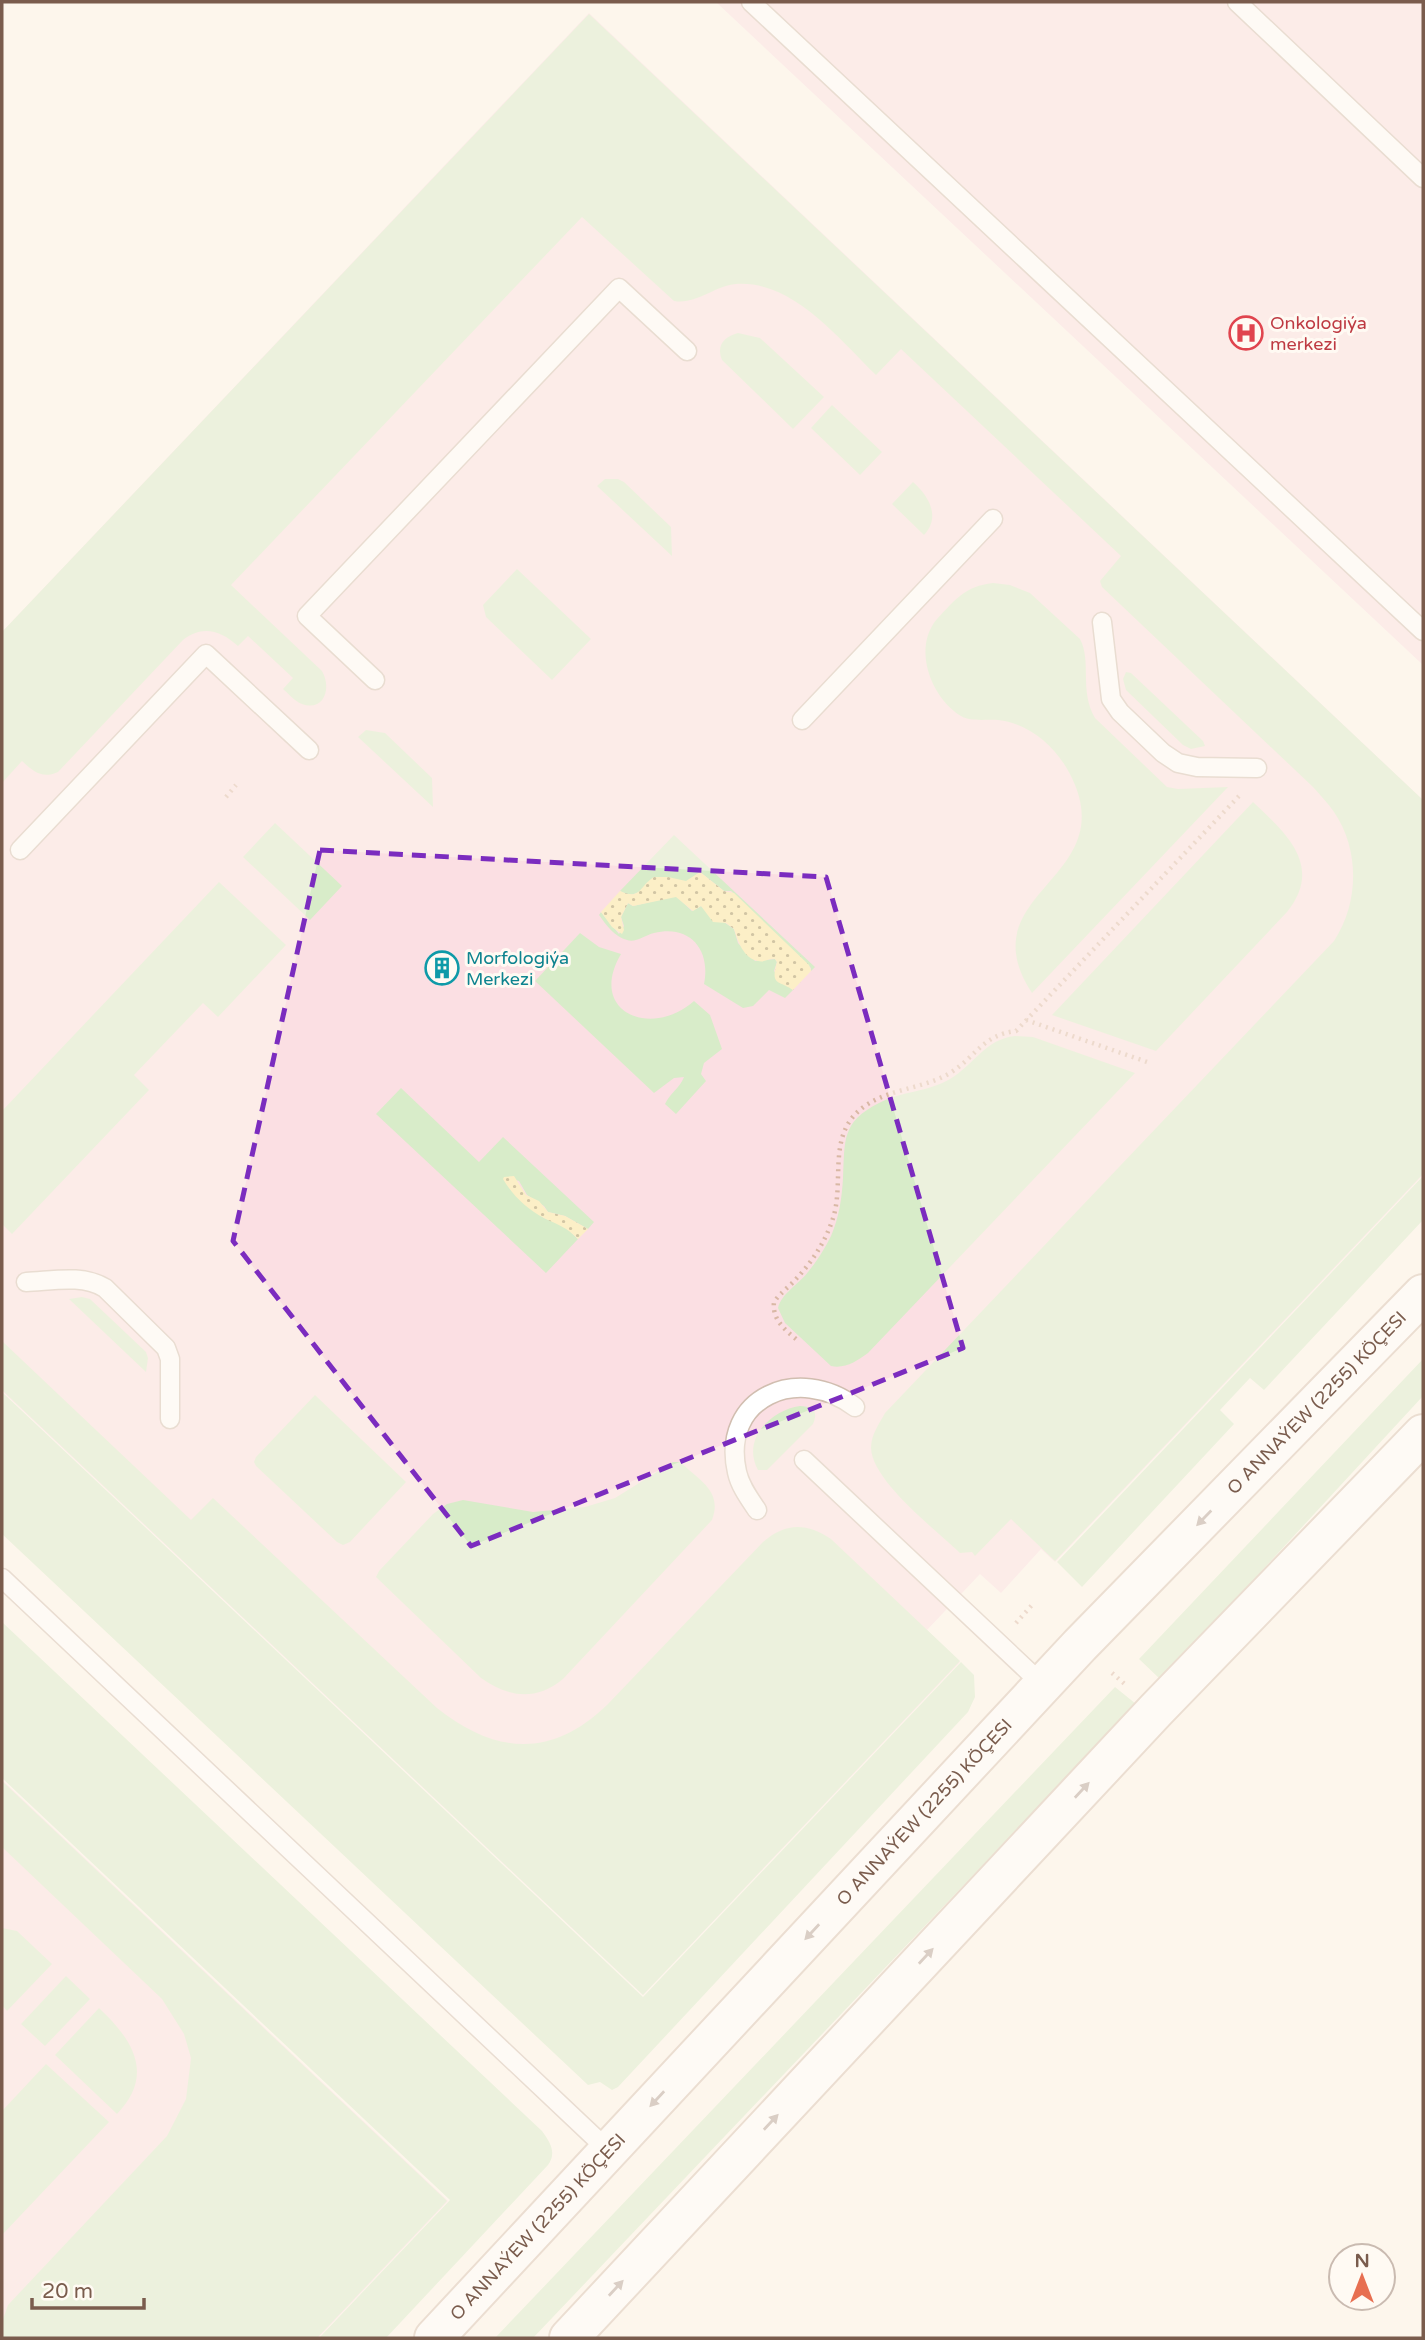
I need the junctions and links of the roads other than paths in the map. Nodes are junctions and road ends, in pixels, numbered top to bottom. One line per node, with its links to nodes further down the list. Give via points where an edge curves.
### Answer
1 (751, 2): 7 (lane)
2 (1237, 2): 3 (lane)
3 (1423, 178)
4 (687, 351): 8 (lane, via 620,288 307,616)
5 (993, 519): 9 (lane)
6 (1102, 622): 11 (lane, via 1111,699 1119,712 1178,764)
7 (1423, 631)
8 (375, 680)
9 (802, 720)
10 (309, 750): 12 (lane, via 206,654)
11 (1257, 768)
12 (20, 850)
13 (26, 1282): 16 (lane, via 94,1281 151,1331 170,1359)
14 (1423, 1294): 21 (main road, O ANNAÝEW (2255) KÖÇESI, one-way to 21)
15 (855, 1407): 19 (lane, via 839,1395 799,1386 774,1393 752,1407 742,1421 734,1455 744,1492)
16 (170, 1419)
17 (1423, 1434): 24 (main road, one-way to 17, via 1156,1710)
18 (804, 1460): 21 (lane)
19 (757, 1510)
20 (2, 1578): 22 (lane)
21 (1043, 1685): 22 (main road, O ANNAÝEW (2255) KÖÇESI, one-way to 22)
22 (609, 2151): 23 (main road, O ANNAÝEW (2255) KÖÇESI)
23 (434, 2338)
24 (569, 2338)

